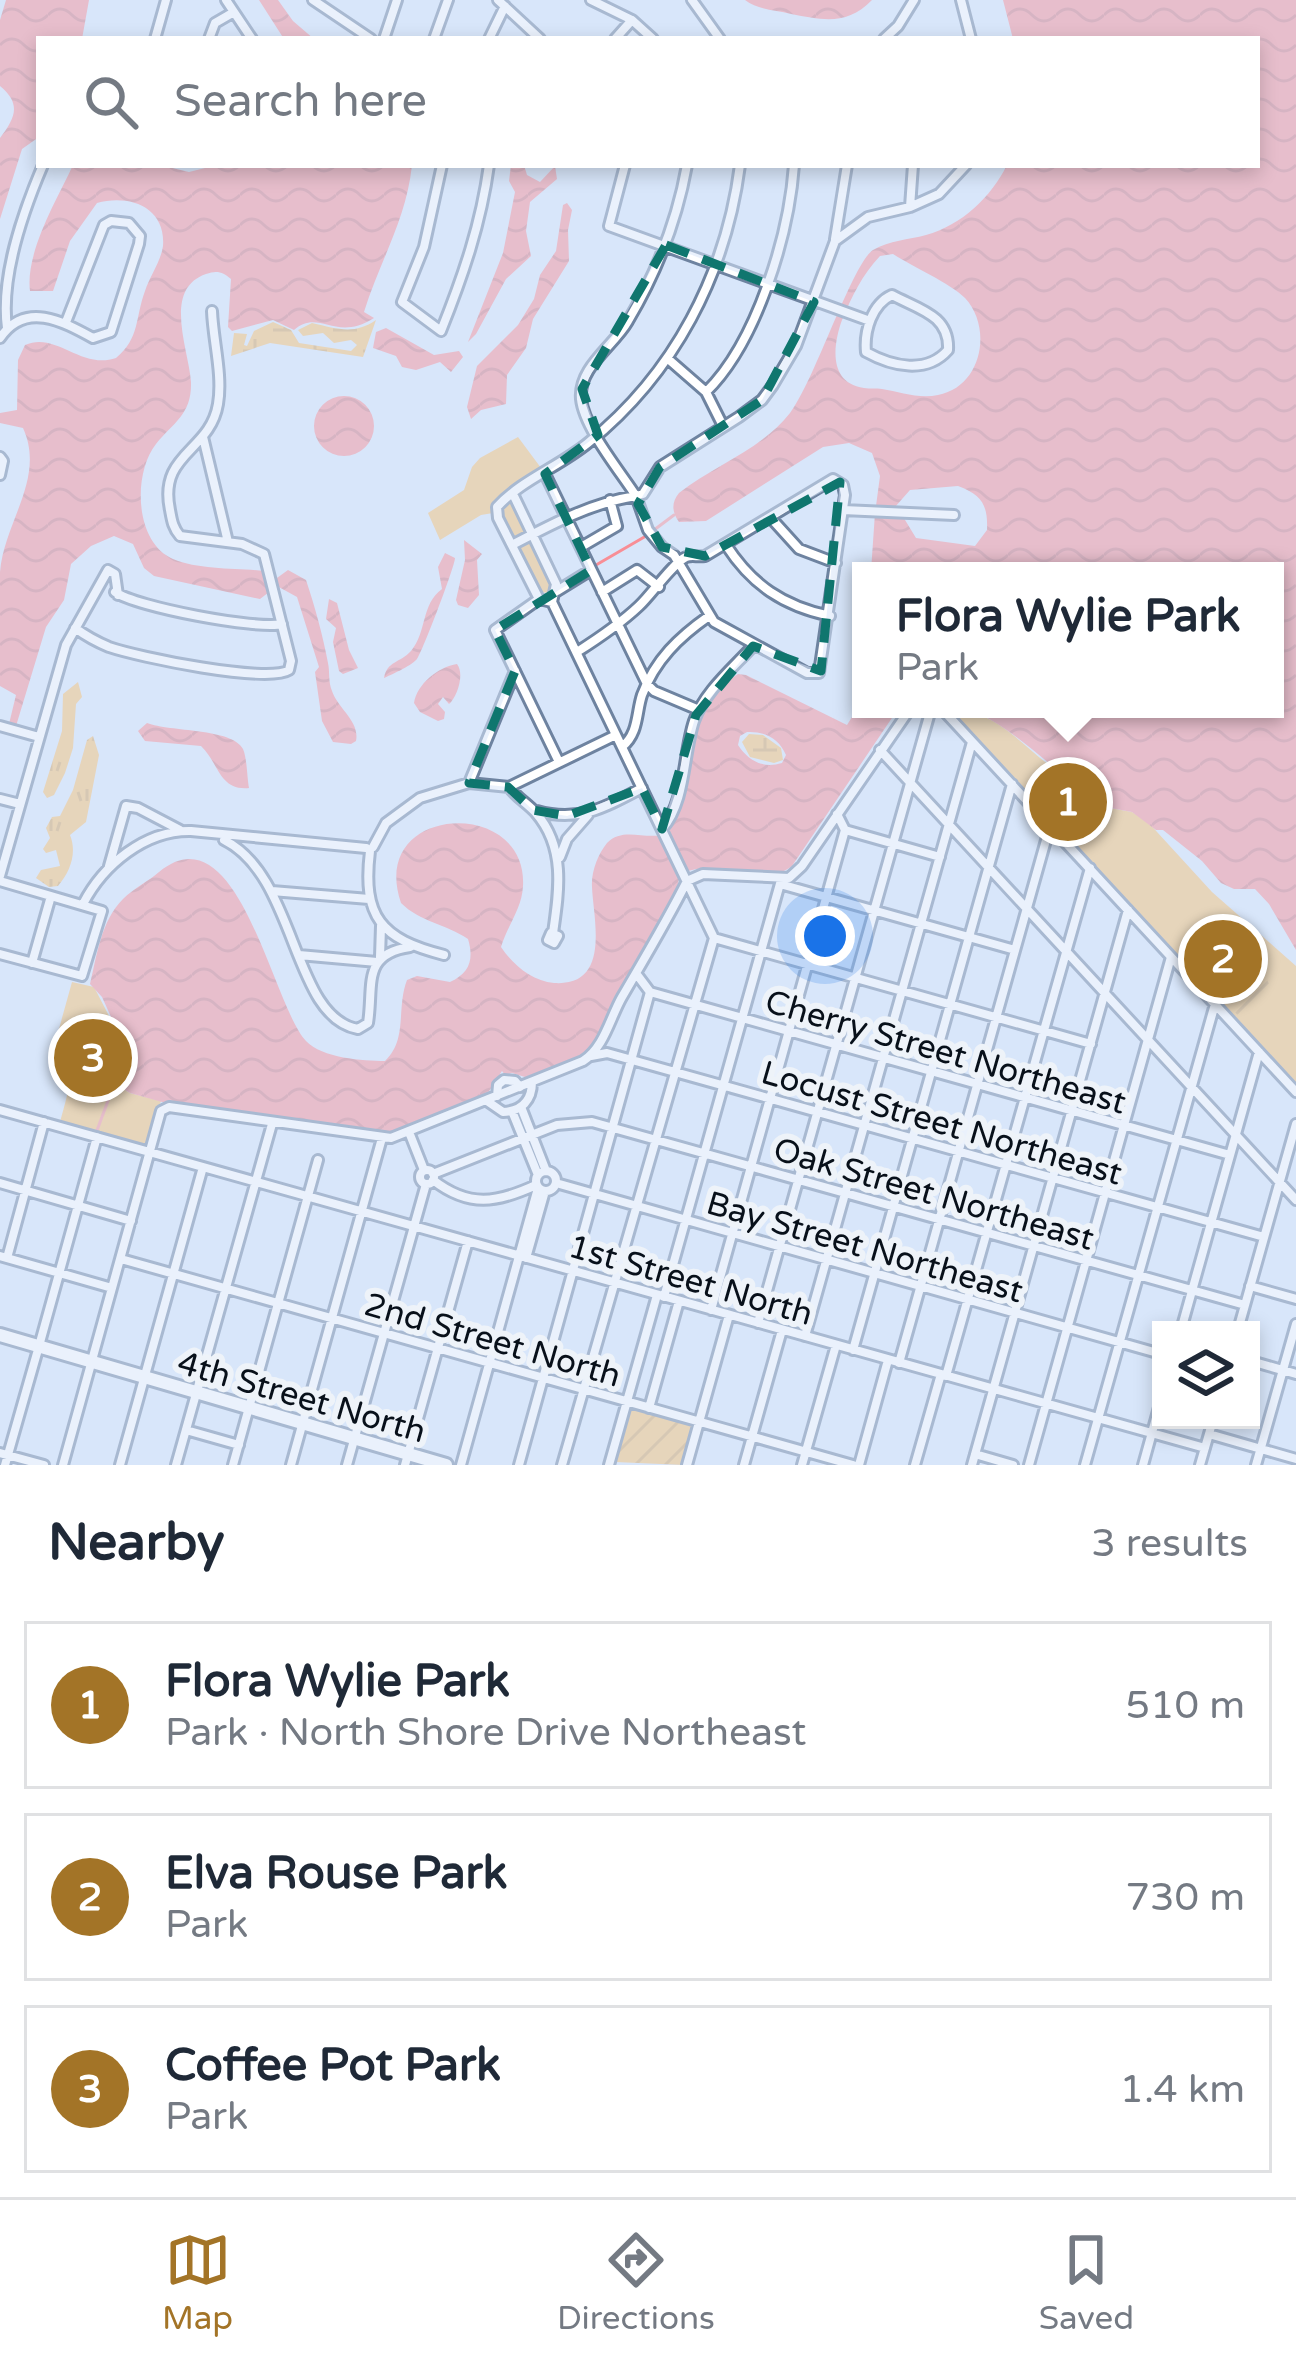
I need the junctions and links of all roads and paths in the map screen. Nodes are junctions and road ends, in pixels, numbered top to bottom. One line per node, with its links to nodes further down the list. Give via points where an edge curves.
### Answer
1 (166, 0): 14 (street)
2 (226, 0): 11 (street)
3 (313, 0): 17 (street)
4 (397, 0): 18 (street)
5 (448, 0): 19 (street)
6 (591, 0): 12 (street)
7 (692, 0): 24 (street)
8 (914, 0): 13 (street)
9 (961, 0): 27 (street)
10 (501, 3): 20 (street); 21 (street)
11 (234, 12): 15 (street); 16 (street)
12 (632, 20): 22 (street); 23 (street)
13 (898, 26): 25 (street); 26 (street)
14 (156, 36)
15 (210, 36)
16 (250, 36)
17 (366, 36)
18 (385, 36)
19 (435, 36)
20 (490, 36)
21 (537, 36)
22 (618, 36)
23 (650, 36)
24 (718, 36)
25 (887, 36)
26 (901, 36)
27 (970, 36)
28 (42, 168): 47 (street, via 2,289)
29 (441, 168): 30 (street, via 402,302 441,331 468,263)
30 (489, 168)
31 (624, 168): 40 (street, via 609,226)
32 (686, 168): 40 (street)
33 (739, 168): 41 (street)
34 (794, 168): 42 (street, via 791,206)
35 (847, 168): 39 (street)
36 (913, 168): 38 (street)
37 (964, 168): 38 (street, via 940,194)
38 (910, 207): 39 (street, via 868,217)
39 (835, 241): 43 (street)
40 (666, 245): 41 (street); 52 (street, via 627,324 581,389)
41 (716, 264): 42 (street); 49 (street)
42 (766, 282): 43 (street); 50 (street, via 738,349)
43 (814, 302): 45 (street); 51 (street, via 762,400)
44 (212, 310): 53 (street, via 219,402)
45 (870, 321): 45 (street, via 870,356 926,367 948,350 939,319 892,295)
46 (66, 322): 46 (street, via 104,225 129,223 139,244 110,332 93,338); 47 (street, via 26,317)
47 (7, 328): 48 (street)
48 (0, 338)
49 (668, 358): 50 (street); 52 (street)
50 (706, 392): 51 (street)
51 (723, 426): 58 (street, via 660,467)
52 (598, 435): 55 (street); 58 (street)
53 (203, 437): 65 (street); 65 (street, via 171,472 173,526 186,538)
54 (0, 457): 56 (street)
55 (545, 474): 57 (street); 62 (street)
56 (0, 475)
57 (513, 494): 64 (street); 66 (street, via 496,511)
58 (635, 496): 59 (street); 69 (street, via 651,533)
59 (610, 500): 62 (street); 68 (street, via 617,526)
60 (843, 510): 61 (street); 63 (street, via 843,485 830,480); 70 (street)
61 (954, 515)
62 (566, 517): 64 (street); 68 (street)
63 (770, 517): 67 (street); 70 (street, via 799,549)
64 (532, 534): 66 (street); 76 (street, via 554,578)
65 (228, 542): 80 (street, via 260,550)
66 (512, 544): 77 (street)
67 (726, 545): 69 (street); 79 (street, via 770,593)
68 (581, 547): 71 (street)
69 (679, 559): 72 (street); 78 (street)
70 (836, 563): 79 (street)
71 (591, 570): 74 (street); 76 (street)
72 (659, 586): 74 (street, via 638,570); 81 (street)
73 (100, 587): 75 (street); 75 (street, via 111,570); 82 (street)
74 (602, 592): 81 (street)
75 (118, 595): 80 (street)
76 (554, 597): 77 (street); 84 (street)
77 (539, 599): 85 (street, via 495,630)
78 (709, 616): 83 (street); 86 (street, via 672,646)
79 (830, 616): 83 (street, via 817,674)
80 (283, 624): 82 (street, via 291,661 282,675 121,650)
81 (618, 624): 84 (street); 86 (street)
82 (76, 628): 93 (street)
83 (753, 646): 87 (street)
84 (577, 652): 92 (street)
85 (515, 671): 97 (street); 99 (street)
86 (646, 684): 87 (street); 95 (street, via 633,735)
87 (699, 710): 110 (street)
88 (903, 718): 96 (street)
89 (928, 718): 98 (street)
90 (950, 718): 94 (street)
91 (0, 725): 93 (street)
92 (616, 735): 95 (street); 97 (street)
93 (39, 737): 104 (street)
94 (972, 742): 100 (street); 108 (street)
95 (622, 746): 102 (street)
96 (880, 750): 98 (street); 107 (street)
97 (559, 762): 101 (street)
98 (910, 782): 108 (street); 115 (street)
99 (469, 783): 101 (street); 116 (street, via 404,808)
100 (1012, 784): 109 (street); 120 (street)
101 (509, 787): 105 (street)
102 (642, 788): 106 (street); 110 (street)
103 (0, 799): 104 (street)
104 (20, 804): 123 (street)
105 (533, 810): 106 (street); 119 (street)
106 (590, 814): 119 (street, via 567,838)
107 (837, 814): 111 (street); 125 (street)
108 (949, 824): 118 (street); 120 (street)
109 (1050, 826): 121 (street); 131 (street)
110 (662, 829): 124 (street)
111 (845, 830): 115 (street); 128 (street)
112 (181, 831): 113 (street); 122 (street, via 150,839); 122 (street, via 126,806)
113 (242, 836): 116 (street); 117 (street)
114 (224, 840): 117 (street)
115 (893, 844): 118 (street); 133 (street)
116 (369, 845): 129 (street)
117 (239, 848): 126 (street)
118 (940, 857): 134 (street)
119 (559, 867): 136 (street)
120 (988, 867): 131 (street); 137 (street)
121 (1090, 868): 132 (street); 142 (street)
122 (108, 869): 130 (street)
123 (0, 878): 127 (street)
124 (685, 878): 125 (street); 138 (street); 150 (street)
125 (781, 882): 128 (street); 141 (street)
126 (272, 891): 129 (street); 144 (street)
127 (51, 895): 130 (street); 148 (street)
128 (827, 898): 133 (street); 149 (street)
129 (369, 899): 135 (street)
130 (83, 904): 148 (street, via 101,910 84,974)
131 (1027, 909): 140 (street); 142 (street)
132 (1128, 910): 146 (street); 154 (street)
133 (874, 911): 134 (street); 151 (street)
134 (921, 924): 137 (street); 152 (street)
135 (381, 925): 139 (street); 147 (street)
136 (553, 932)
137 (968, 937): 140 (street); 155 (street)
138 (714, 938): 141 (street); 157 (street)
139 (410, 946): 145 (street); 147 (street)
140 (1015, 950): 158 (street)
141 (761, 951): 149 (street); 159 (street)
142 (1066, 951): 154 (street); 160 (street)
143 (0, 955): 148 (street)
144 (299, 955): 147 (street); 147 (street, via 326,1012 355,1029 370,1019)
145 (444, 955)
146 (1172, 957): 156 (street); 163 (street)
147 (379, 959)
148 (32, 963)
149 (809, 964): 151 (street); 161 (street)
150 (638, 976): 153 (street); 162 (street)
151 (855, 978): 152 (street); 165 (street)
152 (902, 991): 155 (street); 169 (street)
153 (650, 992): 157 (street, Cherry Street Northeast); 170 (street)
154 (1105, 992): 163 (street); 164 (street)
155 (950, 1004): 158 (street); 171 (street)
156 (1215, 1004): 167 (street); 176 (street)
157 (695, 1005): 159 (street, Cherry Street Northeast); 172 (street)
158 (996, 1017): 160 (street); 174 (street)
159 (742, 1018): 161 (street, Cherry Street Northeast); 175 (street)
160 (1043, 1030): 164 (street); 178 (street)
161 (789, 1031): 165 (street, Cherry Street Northeast); 179 (street)
162 (601, 1040): 166 (street); 168 (street)
163 (1148, 1040): 176 (street); 189 (street)
164 (1090, 1044): 183 (street)
165 (836, 1045): 169 (street, Cherry Street Northeast); 184 (street)
166 (607, 1052): 168 (street); 170 (street, Locust Street Northeast)
167 (1259, 1052): 177 (street); 192 (street)
168 (591, 1056): 173 (street)
169 (883, 1058): 171 (street, Cherry Street Northeast); 188 (street)
170 (629, 1059): 172 (street, Locust Street Northeast); 190 (street)
171 (931, 1071): 174 (street, Cherry Street Northeast); 196 (street)
172 (676, 1072): 175 (street, Locust Street Northeast); 197 (street)
173 (532, 1082): 180 (street); 181 (street)
174 (977, 1084): 178 (street, Cherry Street Northeast); 199 (street)
175 (724, 1085): 179 (street, Locust Street Northeast); 201 (street)
176 (1192, 1087): 192 (street); 198 (street)
177 (1296, 1092)
178 (1024, 1098): 183 (street, Cherry Street Northeast); 204 (street)
179 (771, 1099): 184 (street, Locust Street Northeast); 206 (street)
180 (487, 1101): 181 (street, via 498,1111); 191 (street)
181 (517, 1109): 194 (street)
182 (0, 1110): 185 (street, 1st Street North)
183 (1072, 1111): 189 (street, Cherry Street Northeast); 208 (street)
184 (818, 1112): 188 (street, Locust Street Northeast); 209 (street)
185 (44, 1122): 193 (street, 1st Street North); 215 (street)
186 (272, 1124): 195 (street); 200 (street, via 169,1107); 210 (street)
187 (1296, 1124): 212 (street)
188 (864, 1125): 196 (street, Locust Street Northeast); 217 (street)
189 (1124, 1126): 198 (street, Cherry Street Northeast); 216 (street)
190 (611, 1127): 194 (street, Oak Street Northeast, via 572,1121); 197 (street, Oak Street Northeast); 218 (street)
191 (409, 1132): 195 (street); 207 (street)
192 (1235, 1135): 202 (street); 212 (street)
193 (97, 1137): 200 (street, 1st Street North); 221 (street)
194 (528, 1137): 207 (street, Oak Street Northeast); 211 (street)
195 (382, 1138): 225 (street)
196 (912, 1138): 199 (street, Locust Street Northeast); 222 (street)
197 (657, 1140): 201 (street, Oak Street Northeast); 223 (street)
198 (1177, 1140): 202 (street, Cherry Street Northeast); 224 (street)
199 (958, 1151): 204 (street, Locust Street Northeast); 227 (street)
200 (150, 1152): 205 (street, 1st Street North); 228 (street)
201 (704, 1154): 206 (street, Oak Street Northeast); 226 (street)
202 (1230, 1155): 229 (street)
203 (318, 1160): 219 (street)
204 (1006, 1165): 208 (street, Locust Street Northeast); 231 (street)
205 (203, 1167): 210 (street, 1st Street North); 244 (street)
206 (752, 1167): 209 (street, Oak Street Northeast); 232 (street)
207 (429, 1177): 211 (street, via 485,1202); 230 (street)
208 (1053, 1178): 216 (street, Locust Street Northeast); 235 (street)
209 (799, 1180): 217 (street, Oak Street Northeast); 236 (street)
210 (256, 1182): 219 (street, 1st Street North); 251 (street)
211 (541, 1182): 214 (street); 214 (street, via 555,1176); 238 (street)
212 (1280, 1182): 220 (street); 233 (street)
213 (0, 1183): 215 (street)
214 (556, 1183): 218 (street, Bay Street Northeast)
215 (26, 1191): 221 (street); 237 (street)
216 (1105, 1192): 224 (street, Locust Street Northeast); 241 (street)
217 (845, 1193): 222 (street, Oak Street Northeast); 240 (street)
218 (593, 1195): 223 (street, Bay Street Northeast); 242 (street)
219 (309, 1197): 225 (street, 1st Street North); 257 (street)
220 (1296, 1200)
221 (78, 1206): 228 (street); 243 (street)
222 (893, 1206): 227 (street, Oak Street Northeast); 245 (street)
223 (638, 1207): 226 (street, Bay Street Northeast); 247 (street)
224 (1158, 1207): 229 (street, Locust Street Northeast); 246 (street)
225 (362, 1212): 230 (street, 1st Street North); 262 (street)
226 (686, 1220): 232 (street, Bay Street Northeast); 253 (street)
227 (939, 1220): 231 (street, Oak Street Northeast); 248 (street)
228 (131, 1221): 239 (street)
229 (1211, 1222): 233 (street, Locust Street Northeast); 252 (street)
230 (414, 1226): 234 (street, 1st Street North); 269 (street)
231 (986, 1233): 235 (street, Oak Street Northeast); 255 (street)
232 (733, 1234): 236 (street, Bay Street Northeast); 259 (street)
233 (1264, 1237): 249 (street)
234 (468, 1241): 238 (street, 1st Street North); 274 (street)
235 (1034, 1246): 241 (street, Oak Street Northeast); 260 (street)
236 (780, 1247): 240 (street, Bay Street Northeast); 265 (street)
237 (3, 1257): 243 (street)
238 (523, 1257): 242 (street, 1st Street North); 279 (street)
239 (120, 1259): 244 (street, 2nd Street North); 250 (street)
240 (826, 1260): 245 (street, Bay Street Northeast); 270 (street)
241 (1086, 1261): 246 (street, Oak Street Northeast); 267 (street)
242 (573, 1271): 247 (street, 1st Street North); 285 (street)
243 (59, 1273): 250 (street); 275 (street)
244 (173, 1274): 251 (street, 2nd Street North); 286 (street)
245 (874, 1274): 248 (street, Bay Street Northeast); 276 (street)
246 (1138, 1276): 252 (street, Oak Street Northeast); 272 (street)
247 (617, 1283): 253 (street, 1st Street North); 288 (street)
248 (921, 1286): 255 (street, Bay Street Northeast); 278 (street)
249 (1250, 1286): 254 (street); 258 (street)
250 (112, 1288): 281 (street)
251 (226, 1289): 257 (street, 2nd Street North); 289 (street)
252 (1192, 1290): 258 (street, Oak Street Northeast); 263 (street)
253 (661, 1296): 256 (street, 1st Street North); 290 (street)
254 (1296, 1299)
255 (968, 1300): 260 (street, Bay Street Northeast); 284 (street)
256 (680, 1301): 259 (street, 1st Street North); 293 (street)
257 (279, 1304): 262 (street, 2nd Street North); 292 (street)
258 (1245, 1305): 264 (street)
259 (711, 1310): 261 (street, 1st Street North)
260 (1015, 1313): 267 (street, Bay Street Northeast); 287 (street)
261 (729, 1315): 265 (street, 1st Street North); 295 (street)
262 (332, 1318): 269 (street, 2nd Street North); 296 (street)
263 (1183, 1321)
264 (1241, 1321)
265 (758, 1323): 268 (street, 1st Street North)
266 (1296, 1324): 282 (street)
267 (1067, 1328): 272 (street, Bay Street Northeast); 291 (street)
268 (782, 1330): 270 (street, 1st Street North); 302 (street)
269 (384, 1334): 274 (street, 2nd Street North); 303 (street)
270 (805, 1336): 273 (street, 1st Street North)
271 (3, 1341): 275 (main road, 4th Street North)
272 (1120, 1342): 277 (street, Bay Street Northeast); 294 (street)
273 (836, 1345): 276 (street, 1st Street North); 307 (street)
274 (438, 1348): 279 (street, 2nd Street North); 310 (street)
275 (38, 1350): 281 (main road, 4th Street North); 308 (street)
276 (853, 1350): 278 (street, 1st Street North)
277 (1152, 1351)
278 (894, 1361): 284 (street, 1st Street North); 327 (street)
279 (490, 1363): 285 (street, 2nd Street North); 321 (street)
280 (1260, 1364): 282 (street)
281 (91, 1365): 286 (main road, 4th Street North); 315 (street)
282 (1283, 1370): 283 (street); 306 (street)
283 (1296, 1374)
284 (944, 1375): 287 (street, 1st Street North); 328 (street)
285 (543, 1378): 288 (street, 2nd Street North); 322 (street)
286 (143, 1380): 289 (main road, 4th Street North); 316 (street)
287 (994, 1389): 291 (street, 1st Street North); 311 (street)
288 (585, 1390): 290 (street, 2nd Street North); 312 (street)
289 (196, 1394): 292 (main road, 4th Street North); 299 (street)
290 (627, 1402): 293 (street, 2nd Street North); 323 (street)
291 (1046, 1404): 294 (street, 1st Street North); 330 (street)
292 (249, 1408): 296 (main road, 4th Street North); 304 (street)
293 (650, 1408): 295 (street, 2nd Street North)
294 (1098, 1419): 300 (street, 1st Street North); 331 (street)
295 (699, 1422): 302 (street, 2nd Street North); 324 (street)
296 (302, 1424): 303 (main road, 4th Street North); 318 (street)
297 (1152, 1429): 300 (street)
298 (1210, 1429): 301 (street)
299 (186, 1430): 304 (street); 313 (street)
300 (1151, 1433): 305 (street, 1st Street North); 332 (street)
301 (1209, 1434): 305 (street); 306 (street)
302 (752, 1437): 307 (street, 2nd Street North); 325 (street)
303 (355, 1439): 310 (main road, 4th Street North); 319 (street)
304 (239, 1445): 317 (street)
305 (1205, 1448): 333 (street)
306 (1261, 1449): 309 (street); 334 (street)
307 (806, 1452): 326 (street); 327 (street, 2nd Street North)
308 (4, 1458): 314 (street)
309 (1296, 1459)
310 (406, 1460): 320 (main road, 4th Street North)
311 (974, 1460): 329 (street)
312 (564, 1462)
313 (178, 1464)
314 (44, 1465)
315 (63, 1465)
316 (119, 1465)
317 (233, 1465)
318 (291, 1465)
319 (347, 1465)
320 (446, 1465)
321 (461, 1465)
322 (518, 1465)
323 (609, 1465)
324 (687, 1465)
325 (744, 1465)
326 (802, 1465)
327 (856, 1465)
328 (915, 1465)
329 (1013, 1465)
330 (1029, 1465)
331 (1085, 1465)
332 (1143, 1465)
333 (1200, 1465)
334 (1256, 1465)

